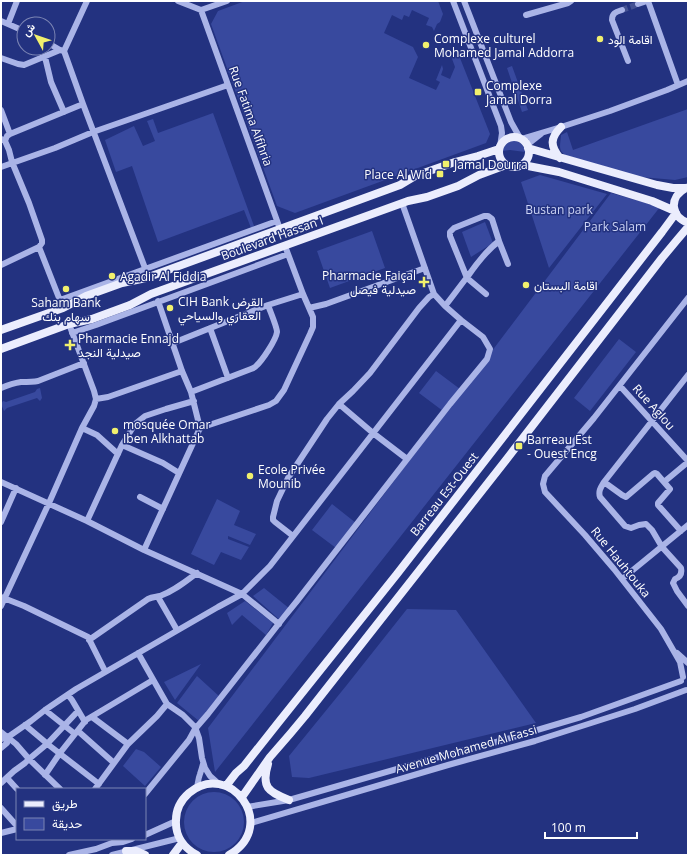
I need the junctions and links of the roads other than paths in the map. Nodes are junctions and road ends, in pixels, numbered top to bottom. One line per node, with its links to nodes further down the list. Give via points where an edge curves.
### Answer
1 (17, 1): 14 (street)
2 (87, 1): 17 (street)
3 (178, 1): 10 (street)
4 (227, 1): 10 (street)
5 (453, 1): 32 (street, via 501,126)
6 (464, 1): 31 (street, via 511,122)
7 (571, 1): 12 (street)
8 (647, 1): 9 (street); 22 (street)
9 (638, 4)
10 (201, 10): 23 (street, Rue Fatima Alfihria)
11 (622, 10): 20 (street, via 614,14 612,20)
12 (526, 15)
13 (1, 21): 14 (street)
14 (8, 24): 15 (street)
15 (16, 28)
16 (56, 47): 17 (street)
17 (62, 50): 18 (street); 24 (street)
18 (45, 57): 19 (street, via 21,65); 26 (street, via 51,82)
19 (1, 58)
20 (628, 61)
21 (688, 81): 22 (street)
22 (678, 84): 27 (street)
23 (228, 85): 28 (street); 42 (street, Rue Fatima Alfihria)
24 (83, 104): 26 (street); 28 (street)
25 (1, 110): 29 (street)
26 (64, 112): 29 (street)
27 (561, 127): 31 (street, via 542,133); 33 (main road, via 554,134 553,142 554,151)
28 (93, 132): 34 (street); 49 (street)
29 (10, 134): 30 (street)
30 (3, 140): 34 (street)
31 (524, 143): 32 (main road, via 516,137 508,138); 33 (main road, via 538,152); 36 (main road, via 528,156)
32 (499, 148): 35 (main road, via 500,158); 42 (main road, Boulevard Hassan I, via 416,176 400,185)
33 (560, 158): 38 (main road, via 657,185)
34 (12, 162): 37 (street); 45 (street, via 42,240)
35 (506, 165): 36 (main road, via 513,168); 39 (main road, Boulevard Hassan I, via 458,186)
36 (523, 165): 40 (main road, via 566,174 652,201)
37 (1, 167)
38 (687, 188): 40 (main road, via 675,197)
39 (402, 203): 46 (main road, Boulevard Hassan I); 50 (street)
40 (675, 212): 41 (main road, via 680,219); 142 (main road, Barreau Est-Ouest, via 397,574 244,766)
41 (688, 223)
42 (278, 225): 49 (street); 57 (main road, Boulevard Hassan I, via 146,278 125,282)
43 (688, 227): 134 (main road, via 310,710)
44 (499, 241): 47 (street); 51 (street, via 483,256); 51 (street, via 492,219 488,216 450,232)
45 (39, 247): 48 (street); 57 (street)
46 (286, 250): 52 (street); 56 (street); 63 (main road, Boulevard Hassan I, via 151,294)
47 (508, 264)
48 (1, 265)
49 (145, 268): 57 (street)
50 (425, 268): 53 (street); 60 (street)
51 (467, 278): 54 (street); 59 (street)
52 (303, 294): 58 (street); 60 (street)
53 (434, 294): 59 (street); 76 (street, via 419,308 370,373)
54 (486, 294)
55 (688, 298): 71 (street)
56 (158, 301): 63 (street, via 96,325); 65 (street)
57 (62, 304): 64 (main road, Boulevard Hassan I)
58 (268, 306): 62 (street); 70 (street, via 277,328 270,348 251,370)
59 (445, 306): 61 (street)
60 (309, 308): 79 (street, via 313,317 313,327 284,390 276,401)
61 (461, 320): 80 (street); 83 (street, via 485,339 490,349 487,359)
62 (210, 328): 65 (street); 70 (street)
63 (70, 329): 66 (main road, Boulevard Hassan I); 67 (street)
64 (1, 330)
65 (173, 343): 68 (street)
66 (1, 349)
67 (84, 363): 72 (street, via 38,381 21,382); 74 (street)
68 (182, 371): 73 (street); 74 (street)
69 (688, 375): 77 (street)
70 (228, 378): 73 (street)
71 (620, 386): 77 (street, Rue Aglou); 101 (street, Rue Hauhtouka, via 545,476 543,484 545,492)
72 (1, 388)
73 (191, 392): 75 (street)
74 (96, 399): 78 (street)
75 (194, 401): 79 (street); 81 (street, via 145,416 136,424)
76 (339, 404): 80 (street); 97 (street, via 288,478 273,512 273,520)
77 (652, 422): 84 (street, Rue Aglou); 87 (street)
78 (82, 428): 82 (street, via 98,435); 91 (street)
79 (200, 428): 85 (street)
80 (374, 433): 83 (street); 97 (street)
81 (122, 445): 82 (street); 85 (street, via 163,463)
82 (118, 454): 93 (street)
83 (407, 459): 107 (street)
84 (688, 462): 88 (street)
85 (179, 474): 92 (street)
86 (1, 482): 89 (street)
87 (604, 482): 88 (street, via 624,496 655,473); 98 (street, via 599,492 600,497 625,526 631,528 646,524)
88 (664, 482): 96 (street, via 670,489 658,506)
89 (16, 488): 91 (street); 94 (street)
90 (140, 497): 92 (street)
91 (49, 504): 93 (street); 104 (street)
92 (163, 509): 99 (street)
93 (87, 520): 99 (street)
94 (1, 522)
95 (688, 525): 96 (street)
96 (681, 531): 98 (street)
97 (293, 536): 102 (street, via 270,566)
98 (662, 547): 101 (street); 106 (street, via 681,568 681,575 673,583)
99 (144, 550): 100 (street)
100 (197, 573): 102 (street); 103 (street)
101 (622, 579): 110 (street, Rue Hauhtouka, via 661,629)
102 (242, 594): 107 (street); 108 (street)
103 (158, 597): 108 (street); 109 (street, via 148,599)
104 (3, 598): 105 (street); 109 (street, via 83,634)
105 (1, 606)
106 (688, 606)
107 (279, 624): 125 (street)
108 (177, 630): 111 (street)
109 (90, 640): 113 (street)
110 (674, 651): 112 (street, Rue Hauhtouka); 114 (street, Rue Hauhtouka)
111 (138, 653): 113 (street); 115 (street)
112 (688, 663)
113 (105, 671): 117 (street)
114 (684, 677): 116 (street, Rue Hauhtouka, via 682,686); 148 (street, Avenue Mohamed Al Fassi, via 581,717)
115 (153, 680): 118 (street); 121 (street)
116 (687, 691): 152 (street, Avenue Mohamed Al Fassi, via 535,742)
117 (68, 695): 119 (street); 120 (street)
118 (167, 704): 125 (street, via 186,718); 131 (street)
119 (45, 710): 123 (street); 124 (street)
120 (78, 711): 122 (street); 124 (street)
121 (92, 717): 122 (street); 131 (street)
122 (85, 722): 127 (street)
123 (25, 725): 128 (street); 130 (street)
124 (64, 725): 127 (street); 130 (street)
125 (195, 729): 137 (street); 146 (street)
126 (1, 732): 128 (street)
127 (76, 732): 133 (street); 136 (street)
128 (8, 737): 129 (street); 132 (street, via 7,743); 135 (street)
129 (1, 740)
130 (47, 744): 133 (street); 135 (street)
131 (128, 744): 136 (street)
132 (1, 748)
133 (60, 753): 138 (street); 141 (street)
134 (270, 757): 147 (main road); 148 (main road, via 265,775 267,786 273,793)
135 (29, 759): 138 (street); 139 (street)
136 (114, 763): 141 (street)
137 (203, 763): 142 (street, via 210,776); 145 (street)
138 (45, 775): 144 (street)
139 (7, 778): 140 (street); 143 (street)
140 (1, 783)
141 (97, 786)
142 (223, 786): 145 (main road, via 208,784); 147 (main road)
143 (16, 788)
144 (59, 788)
145 (196, 788): 151 (main road, via 180,804)
146 (146, 793)
147 (242, 797): 149 (main road)
148 (289, 800): 149 (street, Avenue Mohamed Al Fassi)
149 (247, 807): 152 (main road)
150 (1, 808): 153 (street)
151 (176, 821): 156 (street); 158 (main road)
152 (250, 823): 166 (main road, via 244,842)
153 (16, 827)
154 (16, 828): 155 (street)
155 (1, 833)
156 (146, 835)
157 (129, 840): 159 (street)
158 (181, 840): 160 (street); 164 (main road); 165 (main road)
159 (113, 841): 161 (street, via 96,849)
160 (126, 851): 162 (street); 163 (main road)
161 (69, 855)
162 (112, 855)
163 (145, 855)
164 (174, 855)
165 (197, 855)
166 (229, 855)

